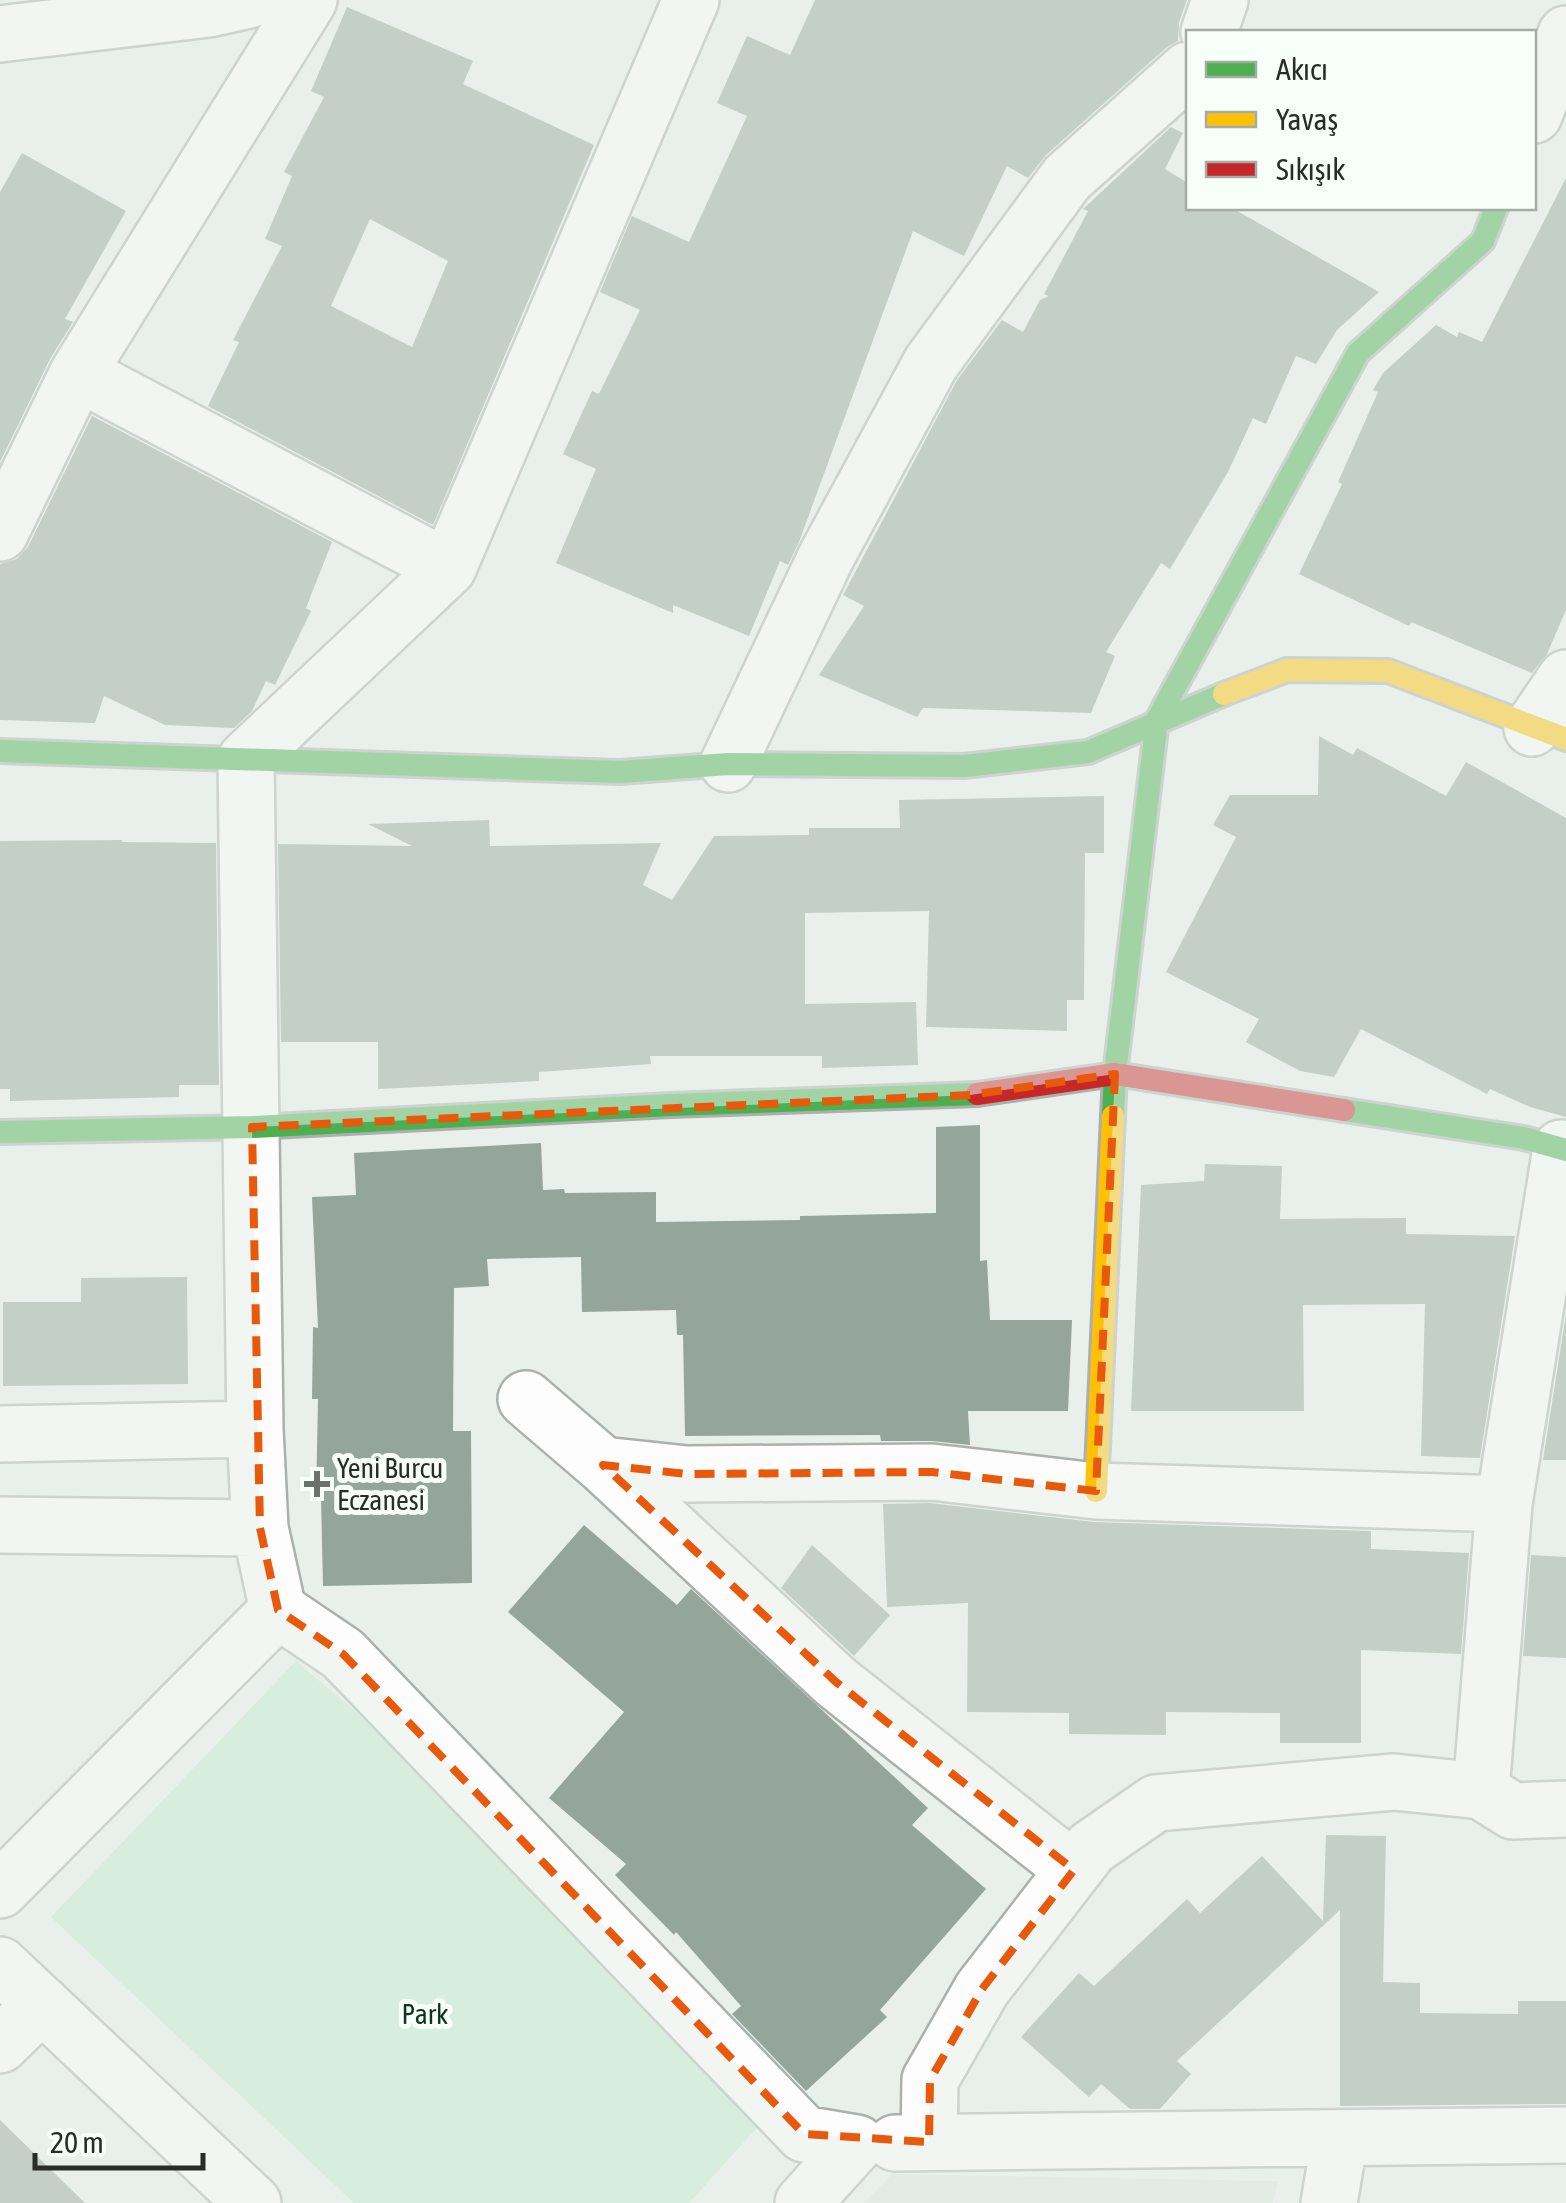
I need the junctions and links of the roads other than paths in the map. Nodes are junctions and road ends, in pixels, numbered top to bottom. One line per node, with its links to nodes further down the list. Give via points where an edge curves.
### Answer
1 (249, 0): 6 (street)
2 (309, 0): 11 (street)
3 (691, 0): 13 (street)
4 (1220, 0): 5 (street)
5 (1210, 30)
6 (0, 34)
7 (1566, 34): 9 (street)
8 (1186, 72): 19 (street, via 1067,178 932,363 826,556)
9 (1536, 110)
10 (1495, 210): 15 (street, via 1483,241 1358,353)
11 (78, 373): 12 (street); 13 (street)
12 (0, 533)
13 (448, 568): 18 (street)
14 (1566, 678): 16 (street)
15 (1157, 720): 16 (street, via 1286,670 1388,672); 19 (street, via 1088,752 964,766); 20 (street)
16 (1549, 734)
17 (0, 751): 18 (street)
18 (246, 759): 19 (street, via 620,772); 21 (street)
19 (728, 764)
20 (1115, 1074): 21 (street, via 970,1095); 23 (street); 28 (street)
21 (252, 1126): 22 (street); 25 (street)
22 (0, 1132)
23 (1563, 1149): 29 (street)
24 (526, 1398): 27 (street)
25 (255, 1429): 26 (street); 31 (street)
26 (0, 1434)
27 (603, 1465): 28 (street, via 686,1474 932,1472); 35 (street, via 836,1682)
28 (1096, 1491): 29 (street)
29 (1504, 1504): 33 (street)
30 (0, 1524): 31 (street)
31 (260, 1528): 32 (street)
32 (278, 1610): 36 (street); 43 (street, via 344,1654 804,2134)
33 (1481, 1791): 34 (street, via 1513,1810); 35 (street, via 1394,1782 1156,1803 1091,1848)
34 (1566, 1809)
35 (1074, 1870): 42 (street, via 982,1989 930,2080)
36 (0, 1890)
37 (0, 1965): 38 (street)
38 (42, 2004): 39 (street); 44 (street)
39 (0, 2045)
40 (1566, 2134): 41 (street)
41 (1340, 2138): 42 (street); 46 (street)
42 (929, 2142): 43 (street)
43 (857, 2143): 45 (street)
44 (253, 2203)
45 (802, 2203)
46 (1329, 2203)

